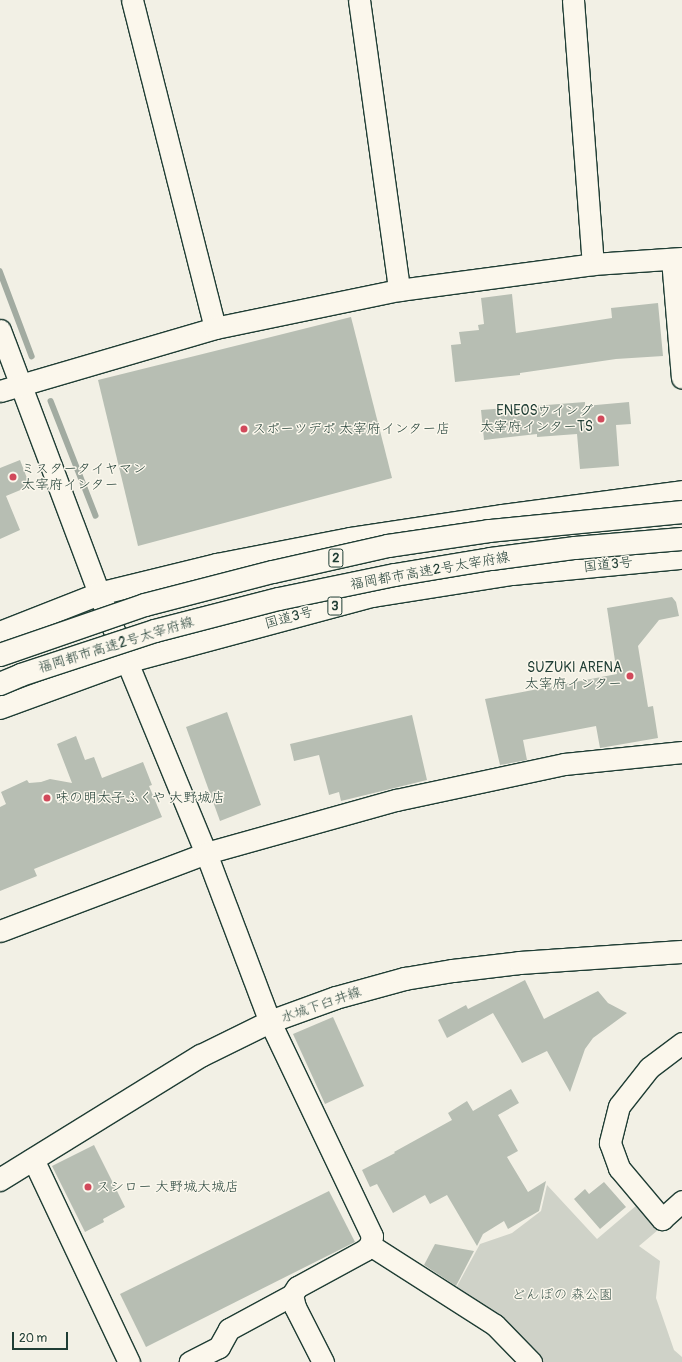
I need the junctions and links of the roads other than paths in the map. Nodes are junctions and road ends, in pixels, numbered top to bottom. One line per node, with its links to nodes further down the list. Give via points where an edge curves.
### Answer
1 (132, 0): 7 (street)
2 (358, 0): 6 (street)
3 (573, 0): 5 (street)
4 (677, 259): 5 (street); 9 (street)
5 (593, 264): 6 (street)
6 (399, 290): 7 (street)
7 (215, 328): 10 (street)
8 (0, 330): 10 (street)
9 (682, 378)
10 (20, 384): 11 (street); 16 (street)
11 (0, 391)
12 (682, 492): 16 (main road, via 351,539 217,565)
13 (682, 512): 18 (main road, 福岡都市高速2号太宰府線 / 2, bridge, via 489,531 388,546 146,604)
14 (682, 539): 20 (main road, 福岡都市高速2号太宰府線 / 2, bridge, via 491,558 278,599 155,631)
15 (682, 558): 19 (main road, 国道3号 / 3, via 512,574 373,596)
16 (99, 594): 17 (main road); 19 (street)
17 (0, 633)
18 (0, 655)
19 (126, 662): 21 (main road, 国道3号 / 3); 23 (street)
20 (0, 684)
21 (0, 708)
22 (682, 752): 23 (street, via 556,765 396,800)
23 (206, 853): 24 (street); 26 (street)
24 (0, 931)
25 (682, 952): 26 (main road, 水城下臼井線, via 520,963 405,979 336,998)
26 (270, 1022): 28 (main road, 水城下臼井線, via 201,1056); 31 (street, via 371,1233)
27 (682, 1043): 30 (street, via 649,1068 619,1106 610,1143 619,1168 662,1219)
28 (33, 1159): 29 (main road, 水城下臼井線); 33 (street)
29 (0, 1180)
30 (682, 1201)
31 (370, 1245): 32 (street, via 297,1287); 36 (street, via 494,1325)
32 (292, 1295): 34 (street, via 229,1329 219,1347); 35 (street, via 295,1307)
33 (129, 1362)
34 (190, 1362)
35 (323, 1362)
36 (532, 1362)

